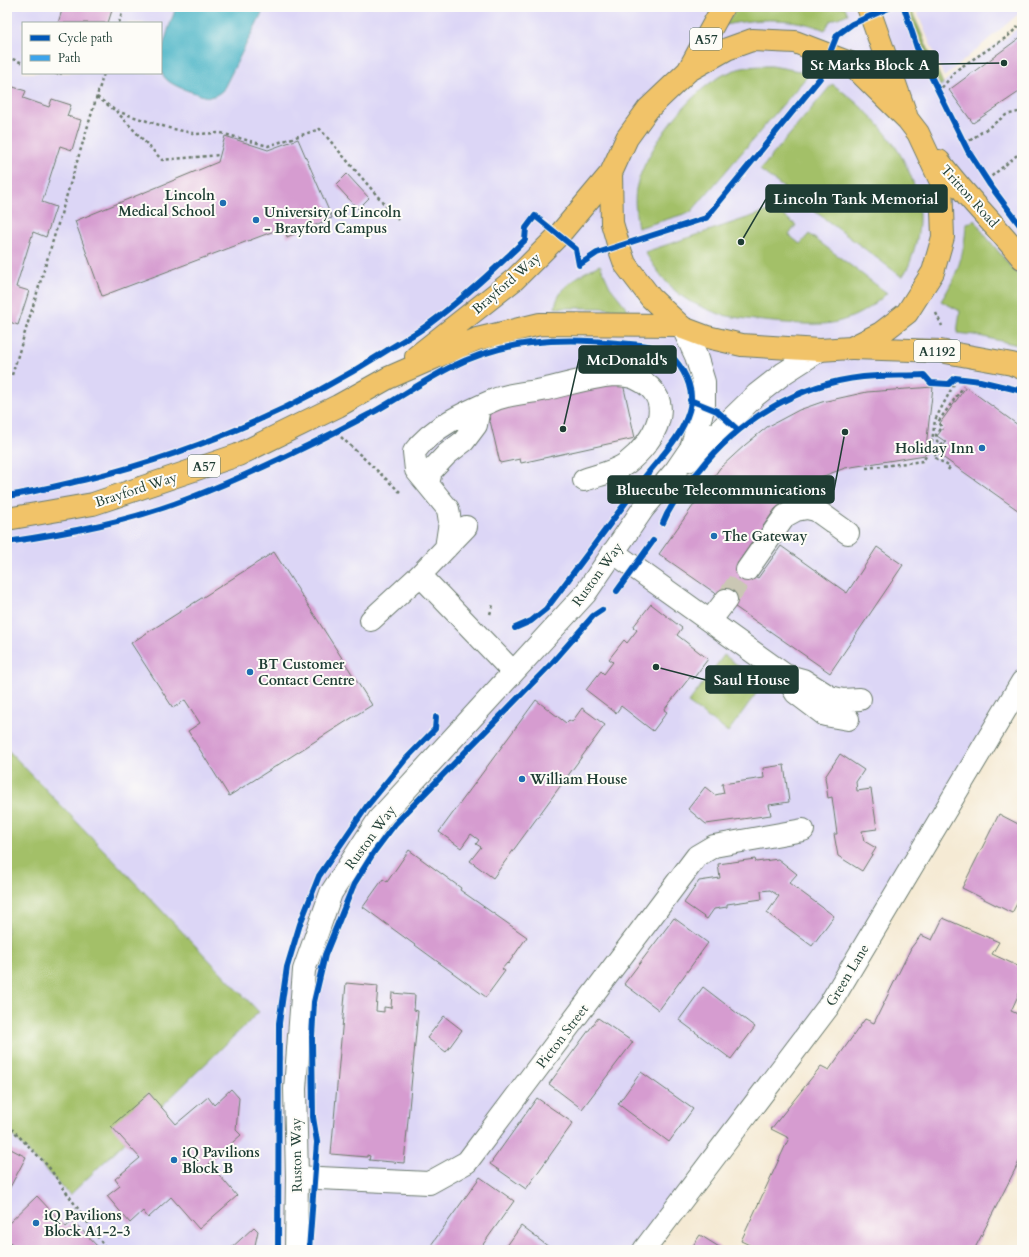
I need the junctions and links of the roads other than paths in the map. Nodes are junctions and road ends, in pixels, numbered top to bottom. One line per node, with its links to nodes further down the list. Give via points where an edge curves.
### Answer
1 (723, 7): 3 (main road, A57)
2 (868, 7): 4 (main road)
3 (688, 70): 4 (main road, via 727,49 752,40 795,42 850,63); 5 (main road, via 648,109 627,138)
4 (913, 126): 6 (main road, Tritton Road, via 960,190 1000,230); 8 (main road, via 941,182 943,236 933,272 907,313 880,333)
5 (611, 173): 7 (main road, via 612,223 625,264 651,298); 11 (main road, Brayford Way, via 559,235 514,279)
6 (1022, 258)
7 (680, 326): 9 (main road, via 707,337 742,345); 11 (main road, Brayford Way, via 540,324 477,339); 12 (street, Ruston Way, via 696,356 704,382 704,406 691,448)
8 (851, 348): 9 (main road); 10 (main road, A1192, via 940,351)
9 (820, 350): 12 (street, Ruston Way, via 756,395 695,455)
10 (1022, 368)
11 (388, 378): 14 (main road, Brayford Way / A57, via 338,406 238,454 93,504)
12 (676, 470): 18 (street, Ruston Way, via 643,509)
13 (584, 480): 17 (street, via 627,463 654,432 662,412 658,398 652,388 636,378 614,375 496,399 448,423 423,440 414,452 416,470 448,509 450,522)
14 (7, 519)
15 (466, 527): 17 (street)
16 (848, 533): 19 (street, via 816,510 796,510 785,516)
17 (446, 548): 20 (street)
18 (613, 552): 23 (street); 24 (street, Ruston Way, via 585,594)
19 (746, 570)
20 (420, 575): 22 (street); 24 (street)
21 (726, 600): 23 (street)
22 (371, 620)
23 (710, 621): 25 (street)
24 (513, 672): 30 (street, Ruston Way, via 379,818 331,893 304,970 295,1089)
25 (785, 675): 27 (street, via 803,680 830,698); 28 (street, via 796,693 825,715)
26 (1022, 682): 32 (street, Green Lane, via 828,1007)
27 (860, 699)
28 (848, 719)
29 (802, 830): 30 (street, Picton Street, via 714,846 697,856 467,1162 429,1183)
30 (297, 1177): 31 (street, Ruston Way)
31 (296, 1250)
32 (644, 1250)

